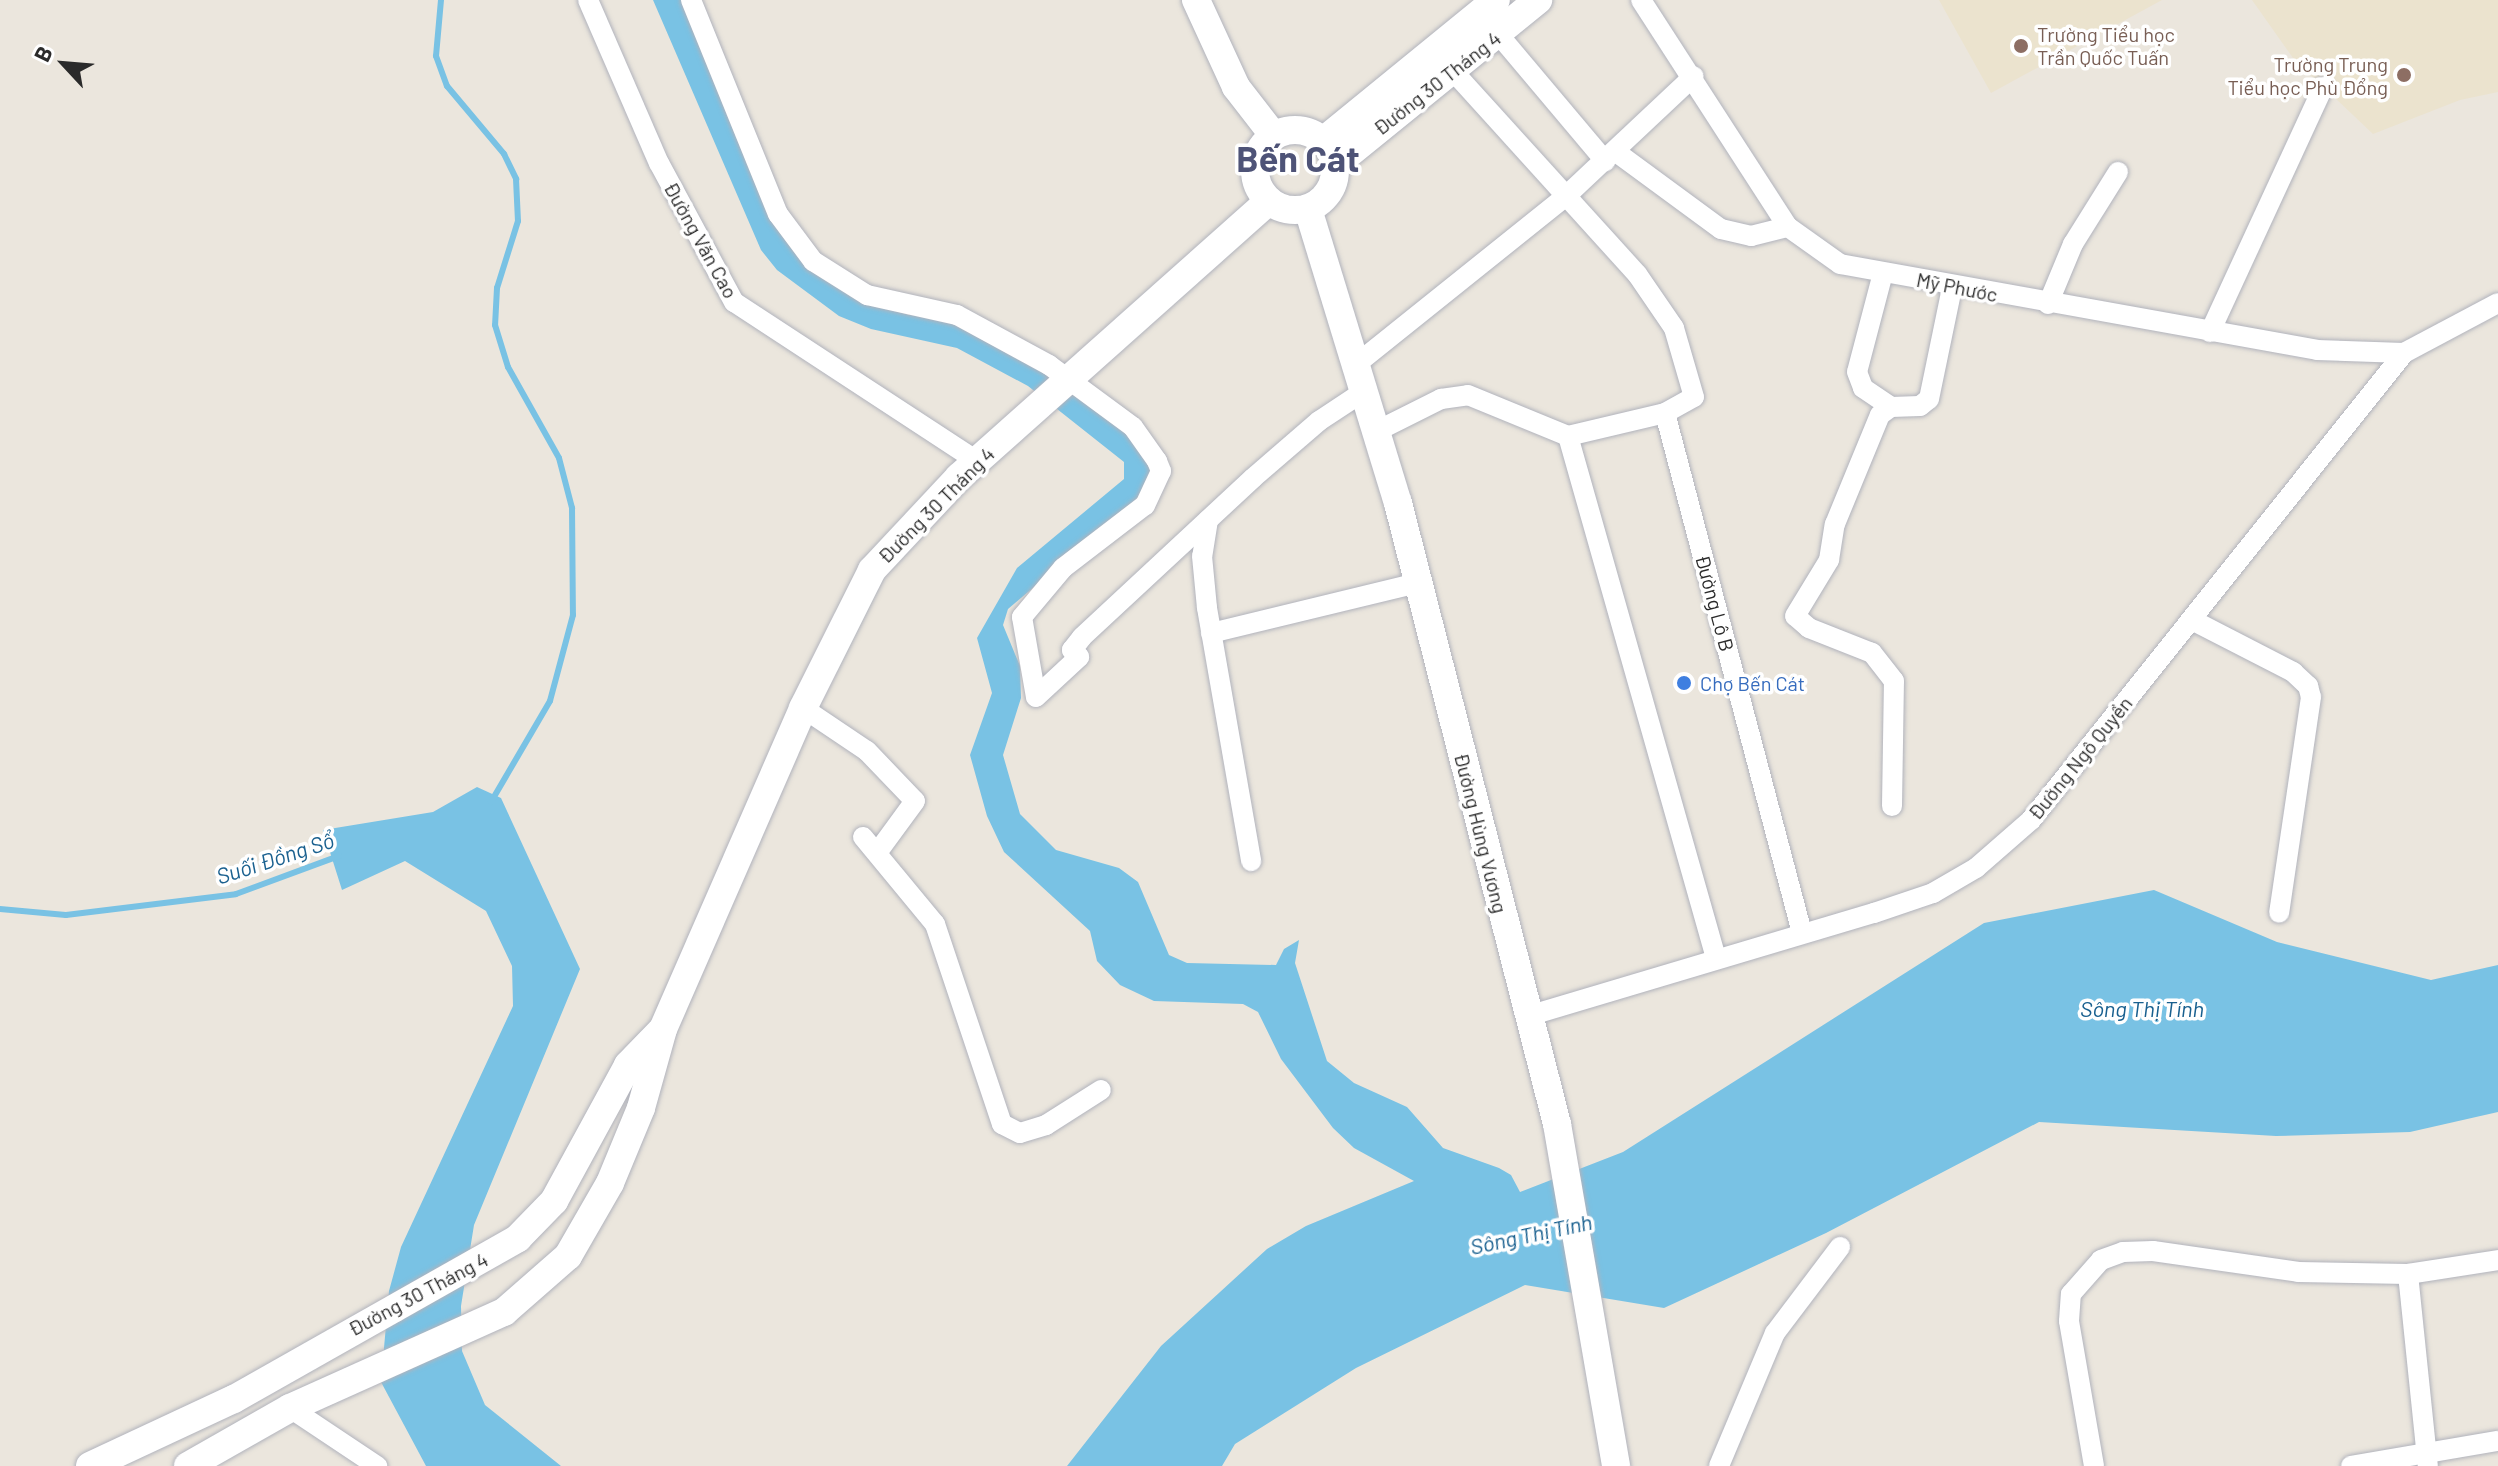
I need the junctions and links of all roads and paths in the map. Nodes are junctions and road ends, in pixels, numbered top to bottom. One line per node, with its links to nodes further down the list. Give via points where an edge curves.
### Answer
1 (588, 0): 33 (street, Đường Văn Cao, via 659,163 734,302)
2 (691, 0): 27 (street, via 778,214 813,261 829,275 884,302 957,315)
3 (1196, 0): 12 (main road, via 1236,87)
4 (1496, 0): 11 (main road, Đường 30 Tháng 4)
5 (1538, 0): 7 (main road, Đường 30 Tháng 4)
6 (1641, 0): 9 (street, Mỹ Phước)
7 (1499, 35): 8 (main road, Đường 30 Tháng 4); 14 (street)
8 (1454, 72): 11 (main road, Đường 30 Tháng 4); 16 (street)
9 (1694, 76): 14 (street); 19 (street, Mỹ Phước)
10 (2323, 87): 24 (street)
11 (1376, 115): 13 (main road, Đường 30 Tháng 4)
12 (1274, 136): 13 (main road, via 1299,130); 17 (main road, via 1255,168)
13 (1329, 153): 18 (main road, via 1329,192)
14 (1611, 156): 16 (street); 19 (street, via 1721,229 1751,236)
15 (2118, 172): 23 (street, via 2073,244)
16 (1566, 196): 26 (street); 30 (street, via 1637,274 1674,328 1694,397)
17 (1269, 201): 18 (main road, via 1281,208); 27 (main road, Đường 30 Tháng 4)
18 (1308, 209): 26 (main road, Đường Hùng Vương)
19 (1788, 227): 20 (street, Mỹ Phước, via 1840,264)
20 (1883, 273): 21 (street, Mỹ Phước); 29 (street, via 1857,372 1863,388)
21 (1952, 288): 23 (street, Mỹ Phước); 29 (street, via 1929,399 1920,406)
22 (2498, 303): 25 (street, Đường Ngô Quyền)
23 (2048, 304): 24 (street, Mỹ Phước)
24 (2210, 332): 25 (street, Mỹ Phước, via 2317,350)
25 (2404, 353): 36 (street, Đường Ngô Quyền)
26 (1359, 362): 28 (main road, Đường Hùng Vương)
27 (1069, 379): 33 (main road, Đường 30 Tháng 4); 34 (street, via 1133,427 1161,471 1145,505 1063,568 1022,617 1036,697 1079,657 1072,650 1082,637)
28 (1366, 390): 31 (main road, Đường Hùng Vương); 34 (street, via 1319,421)
29 (1891, 407): 39 (street, via 1880,415 1835,524 1829,560 1795,616 1809,628 1872,653 1894,681)
30 (1665, 413): 32 (street); 44 (street, Đường Lô B)
31 (1377, 431): 32 (street, via 1441,399 1468,395); 35 (main road, Đường Hùng Vương)
32 (1568, 436): 45 (street)
33 (977, 461): 38 (main road, Đường 30 Tháng 4, via 872,570)
34 (1208, 520): 37 (street, via 1202,556)
35 (1418, 583): 37 (street); 46 (main road, Đường Hùng Vương)
36 (2192, 620): 43 (street, via 2293,672 2308,686 2303,769); 44 (street, Đường Ngô Quyền, via 2031,820 1976,868 1933,893)
37 (1211, 633): 42 (street)
38 (803, 708): 41 (street, via 867,751 915,801); 47 (main road, Đường 30 Tháng 4)
39 (1892, 806)
40 (863, 837): 41 (street)
41 (877, 853): 48 (street, via 935,924 1002,1124 1020,1133 1046,1125)
42 (1251, 861)
43 (2279, 913)
44 (1802, 933): 45 (street, Đường Ngô Quyền)
45 (1716, 958): 46 (street, Đường Ngô Quyền)
46 (1528, 1016): 58 (main road, Đường Hùng Vương, via 1557,1124)
47 (663, 1029): 52 (main road, Đường 30 Tháng 4, via 641,1108 610,1183 575,1244 527,1296 491,1318); 55 (main road, Đường 30 Tháng 4, via 628,1065 554,1201 518,1238 234,1399)
48 (1101, 1090)
49 (1840, 1247): 59 (street, via 1775,1333)
50 (2498, 1260): 51 (street)
51 (2408, 1274): 54 (street); 60 (street, via 2298,1272 2153,1251 2123,1252 2101,1260 2071,1294 2069,1321)
52 (290, 1408): 56 (main road, Đường 30 Tháng 4); 57 (street)
53 (2498, 1441): 54 (street)
54 (2427, 1459): 61 (street)
55 (90, 1466)
56 (188, 1466)
57 (377, 1466)
58 (1616, 1466)
59 (1719, 1466)
60 (2094, 1466)
61 (2351, 1466)

